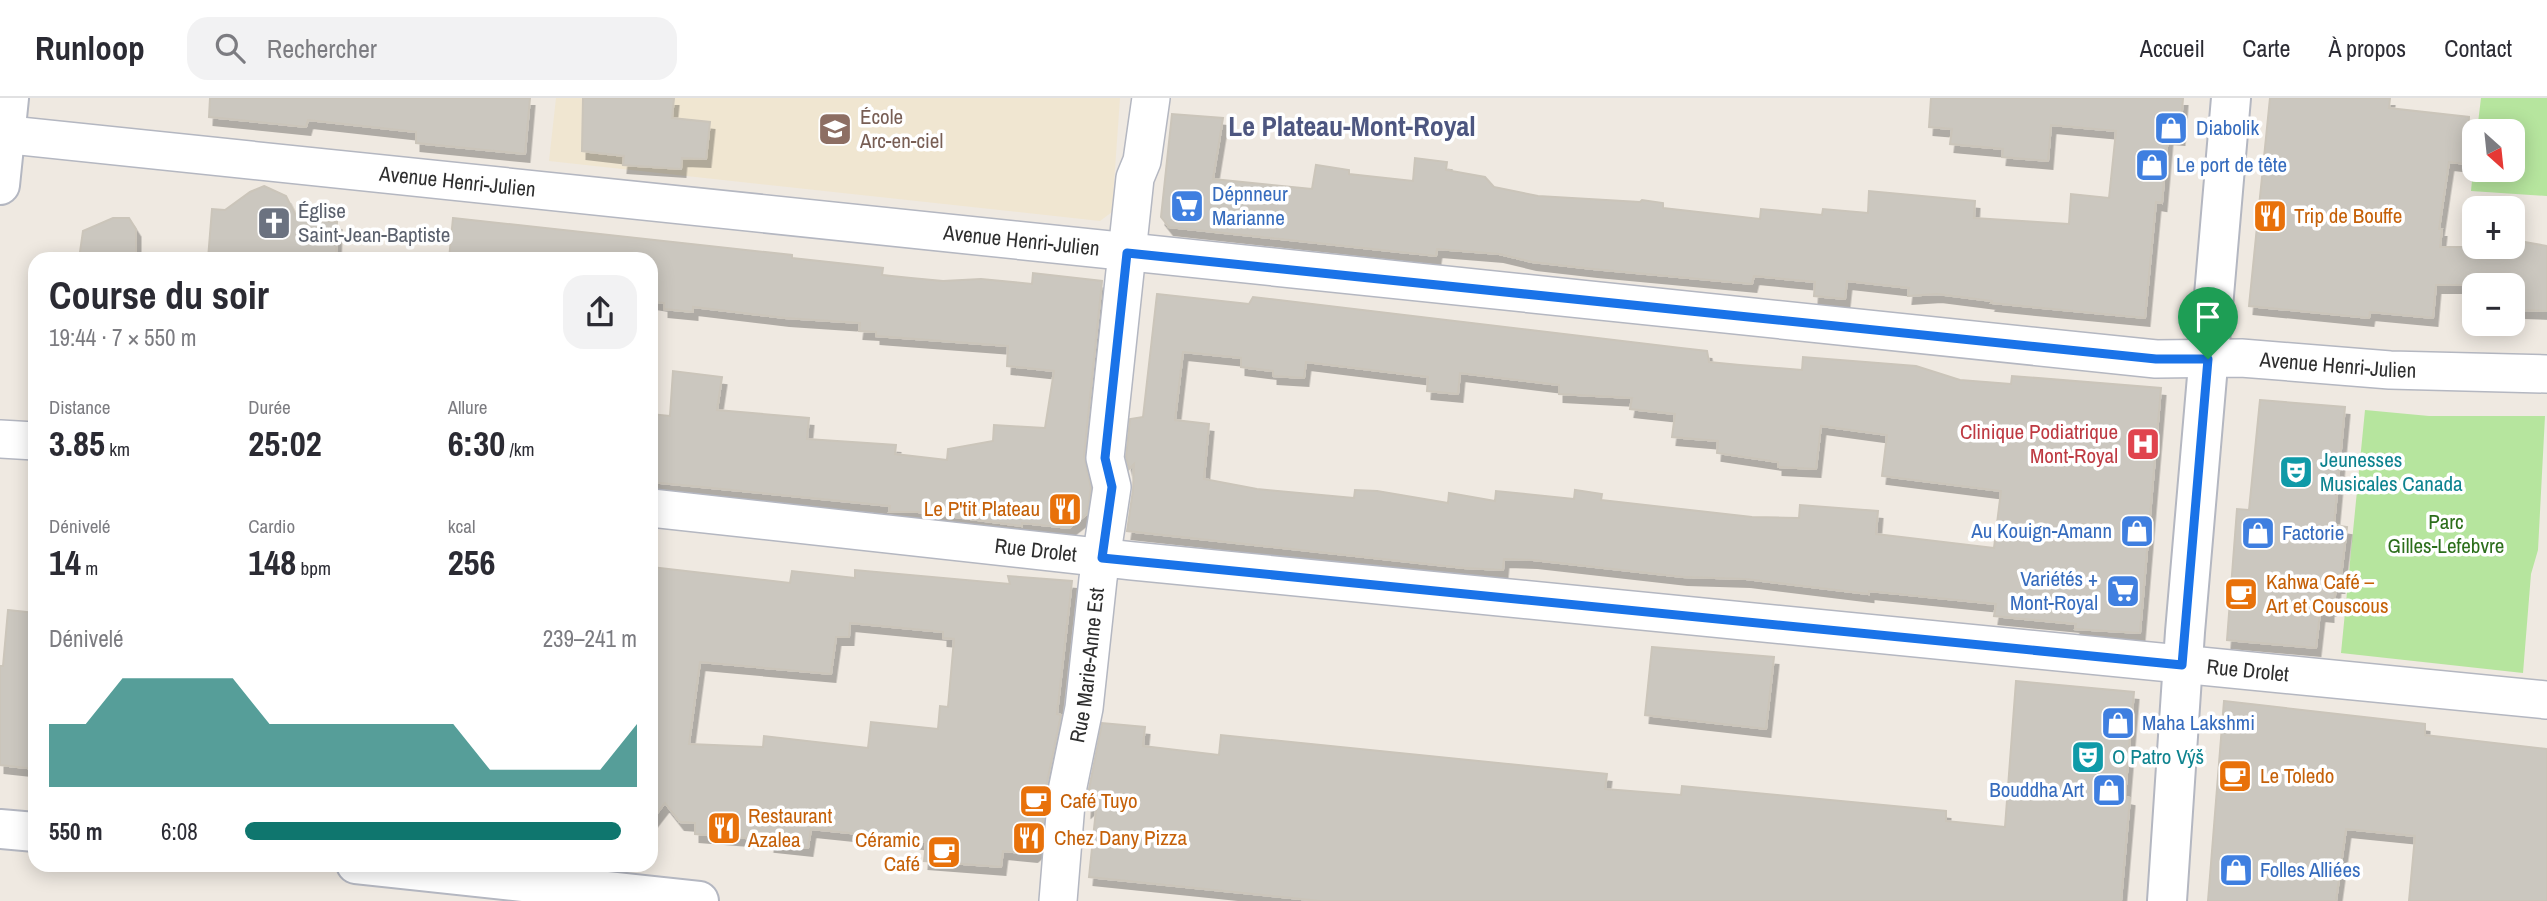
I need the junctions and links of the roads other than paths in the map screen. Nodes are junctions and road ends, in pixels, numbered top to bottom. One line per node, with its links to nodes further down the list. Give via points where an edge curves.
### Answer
1 (1151, 98): 5 (street, Rue Marie-Anne Est, via 1142,161 1135,178)
2 (2231, 98): 6 (main road)
3 (5, 122): 4 (main road); 5 (street, Avenue Henri-Julien)
4 (0, 185)
5 (1127, 253): 6 (street, Avenue Henri-Julien, via 2156,359); 11 (street, Rue Marie-Anne Est, via 1105,458 1112,487)
6 (2208, 359): 7 (street, Avenue Henri-Julien); 12 (main road)
7 (2547, 374)
8 (0, 439): 9 (street)
9 (28, 441)
10 (658, 509): 11 (street, Rue Drolet)
11 (1102, 558): 12 (street, Rue Drolet); 18 (street, Rue Marie-Anne Est, via 1084,708 1067,791)
12 (2182, 665): 13 (street, Rue Drolet); 19 (main road)
13 (2547, 700)
14 (0, 829): 15 (main road)
15 (28, 831)
16 (430, 872): 17 (main road)
17 (699, 901)
18 (1058, 901)
19 (2167, 901)

